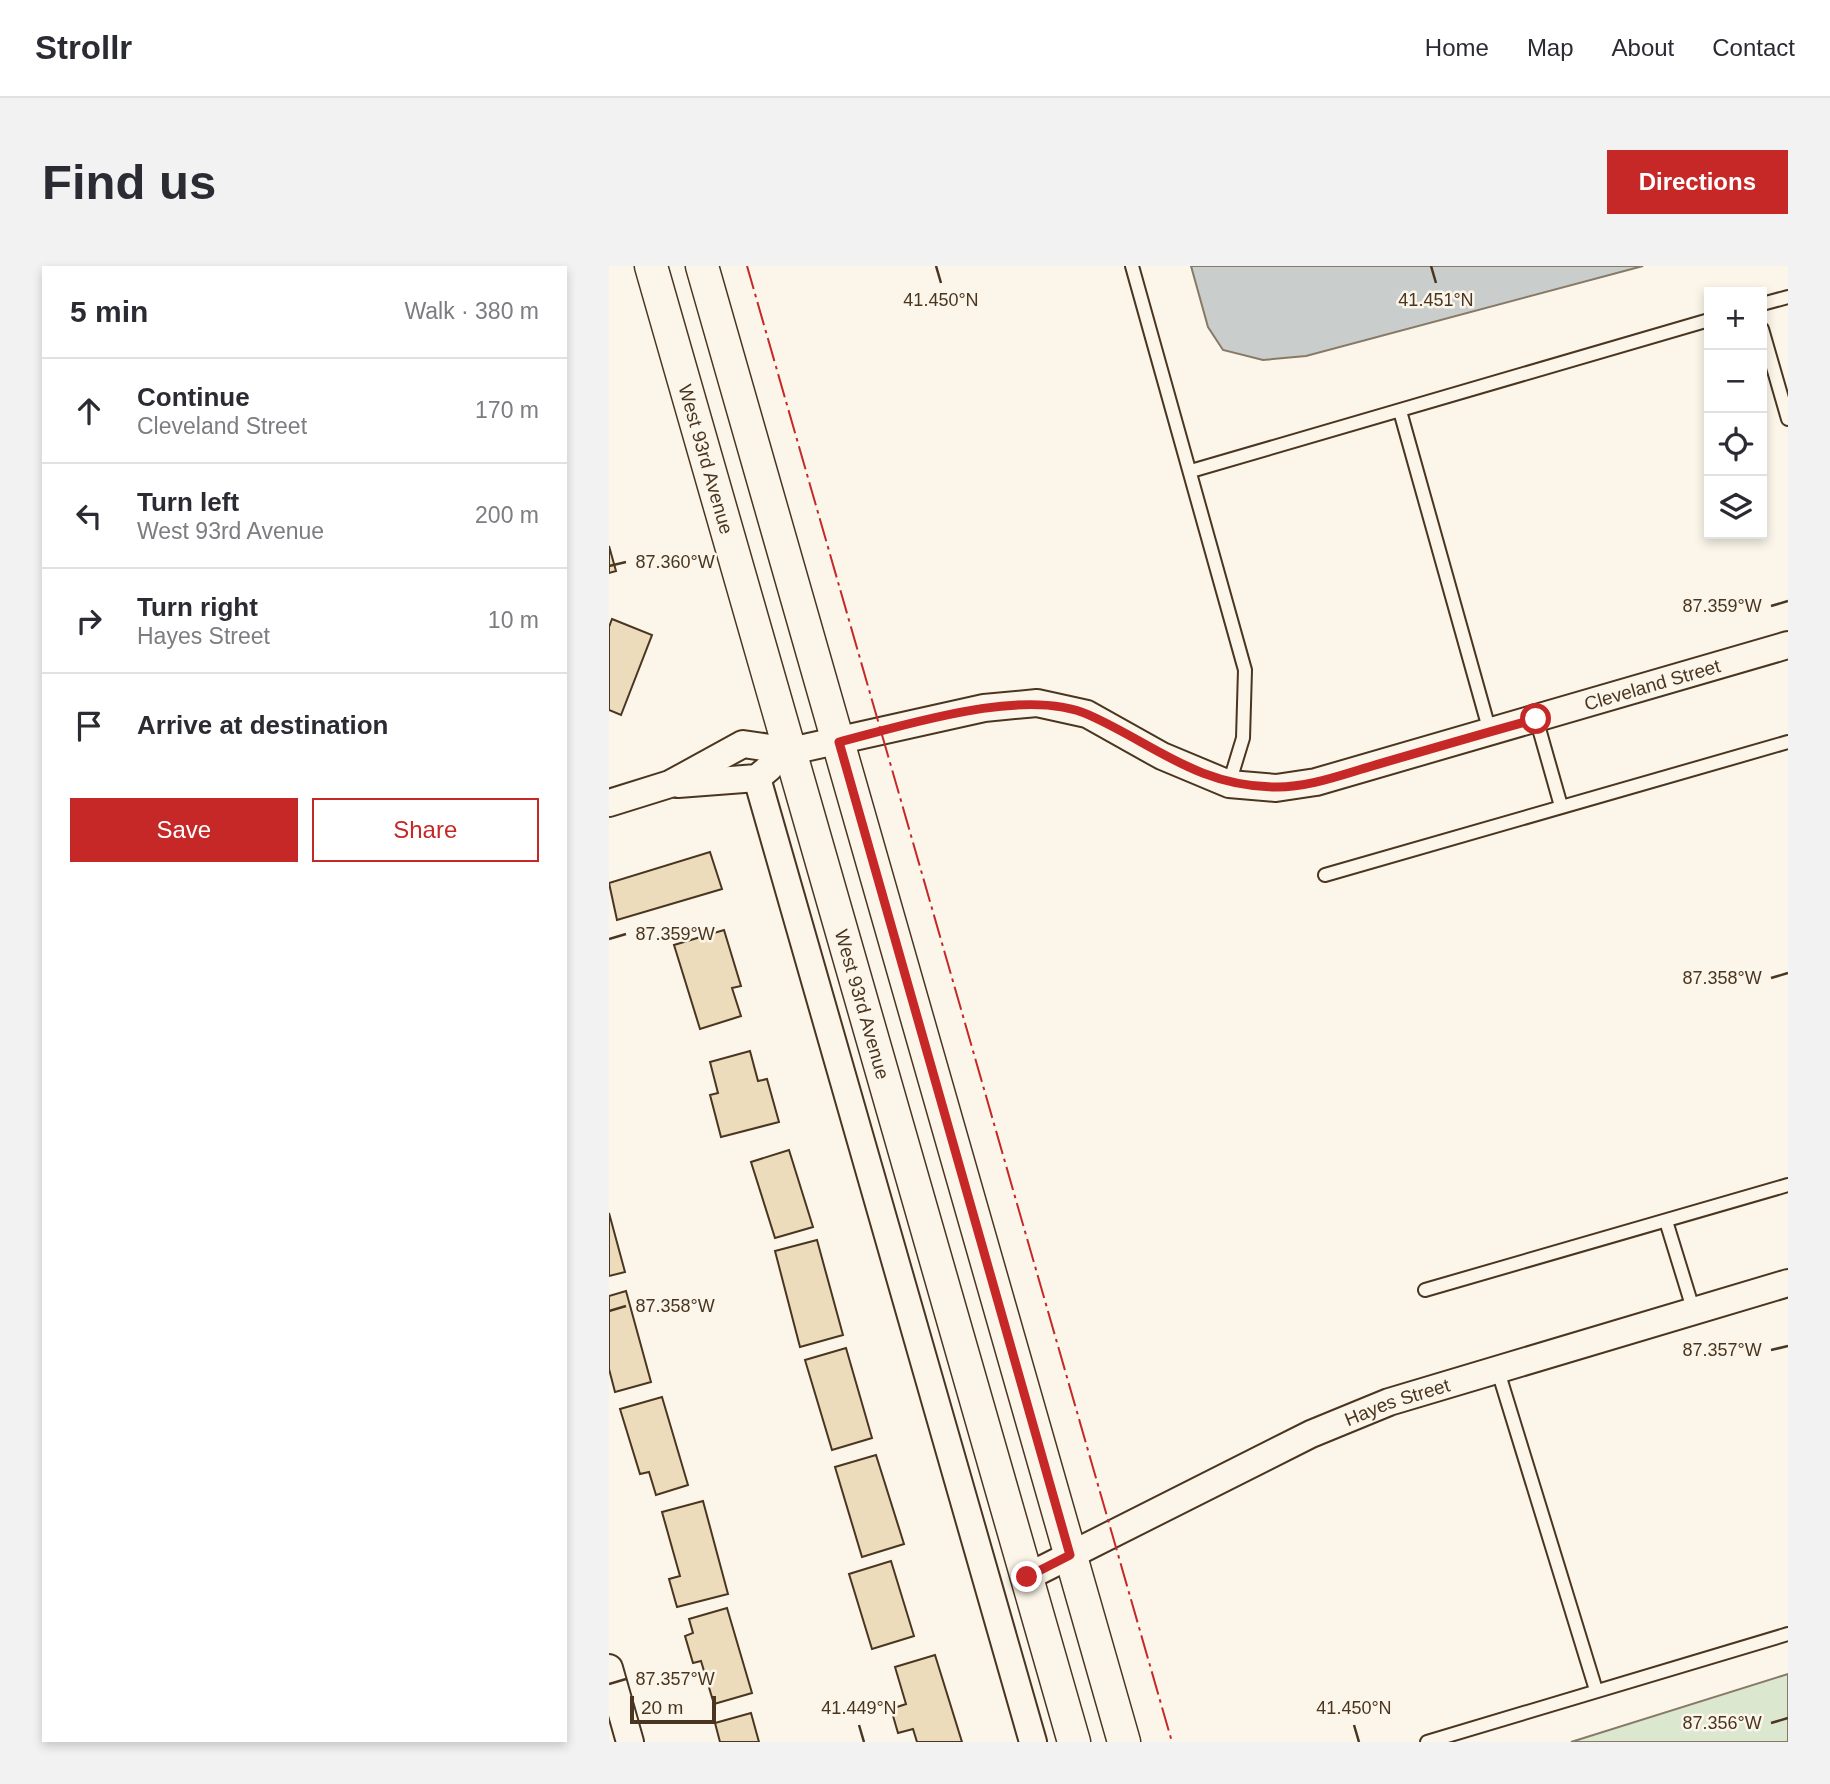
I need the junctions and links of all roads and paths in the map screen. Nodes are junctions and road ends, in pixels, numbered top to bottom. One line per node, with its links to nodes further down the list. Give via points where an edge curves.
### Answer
1 (651, 266): 16 (street, West 93rd Avenue)
2 (702, 266): 15 (street)
3 (1132, 266): 10 (lane)
4 (1788, 297): 5 (lane)
5 (1767, 303)
6 (1704, 321): 8 (lane)
7 (1767, 346): 9 (lane)
8 (1400, 411): 10 (lane); 13 (lane)
9 (1788, 419)
10 (1191, 471): 19 (lane, via 1245,670 1243,738)
11 (1788, 645): 12 (street, Cleveland Street)
12 (1536, 719): 13 (street, Cleveland Street); 21 (lane)
13 (1490, 732): 19 (street, Cleveland Street, via 1316,782 1276,788)
14 (1788, 741): 21 (lane)
15 (839, 742): 16 (street, Cleveland Street); 19 (street, Cleveland Street, via 984,708 1037,703 1087,714 1162,757); 29 (street)
16 (791, 751): 17 (street, Cleveland Street); 18 (street, Cleveland Street, via 743,744); 30 (street, West 93rd Avenue)
17 (757, 778): 18 (street, Cleveland Street); 36 (street)
18 (670, 784): 20 (street, Cleveland Street)
19 (1229, 784)
20 (609, 803)
21 (1561, 806): 22 (lane)
22 (1325, 875)
23 (1788, 1185): 24 (lane)
24 (1666, 1221): 26 (lane); 27 (lane)
25 (1788, 1283): 27 (street, Hayes Street)
26 (1425, 1290)
27 (1694, 1312): 28 (street, Hayes Street)
28 (1498, 1371): 29 (street, Hayes Street, via 1389,1402 1311,1434); 33 (lane)
29 (1070, 1555): 30 (street, Hayes Street); 38 (street)
30 (1027, 1577): 37 (street, West 93rd Avenue)
31 (1788, 1634): 33 (lane)
32 (609, 1668): 34 (street)
33 (1595, 1690): 39 (lane)
34 (615, 1710): 35 (street)
35 (630, 1742)
36 (1033, 1742)
37 (1074, 1742)
38 (1123, 1742)
39 (1427, 1742)

